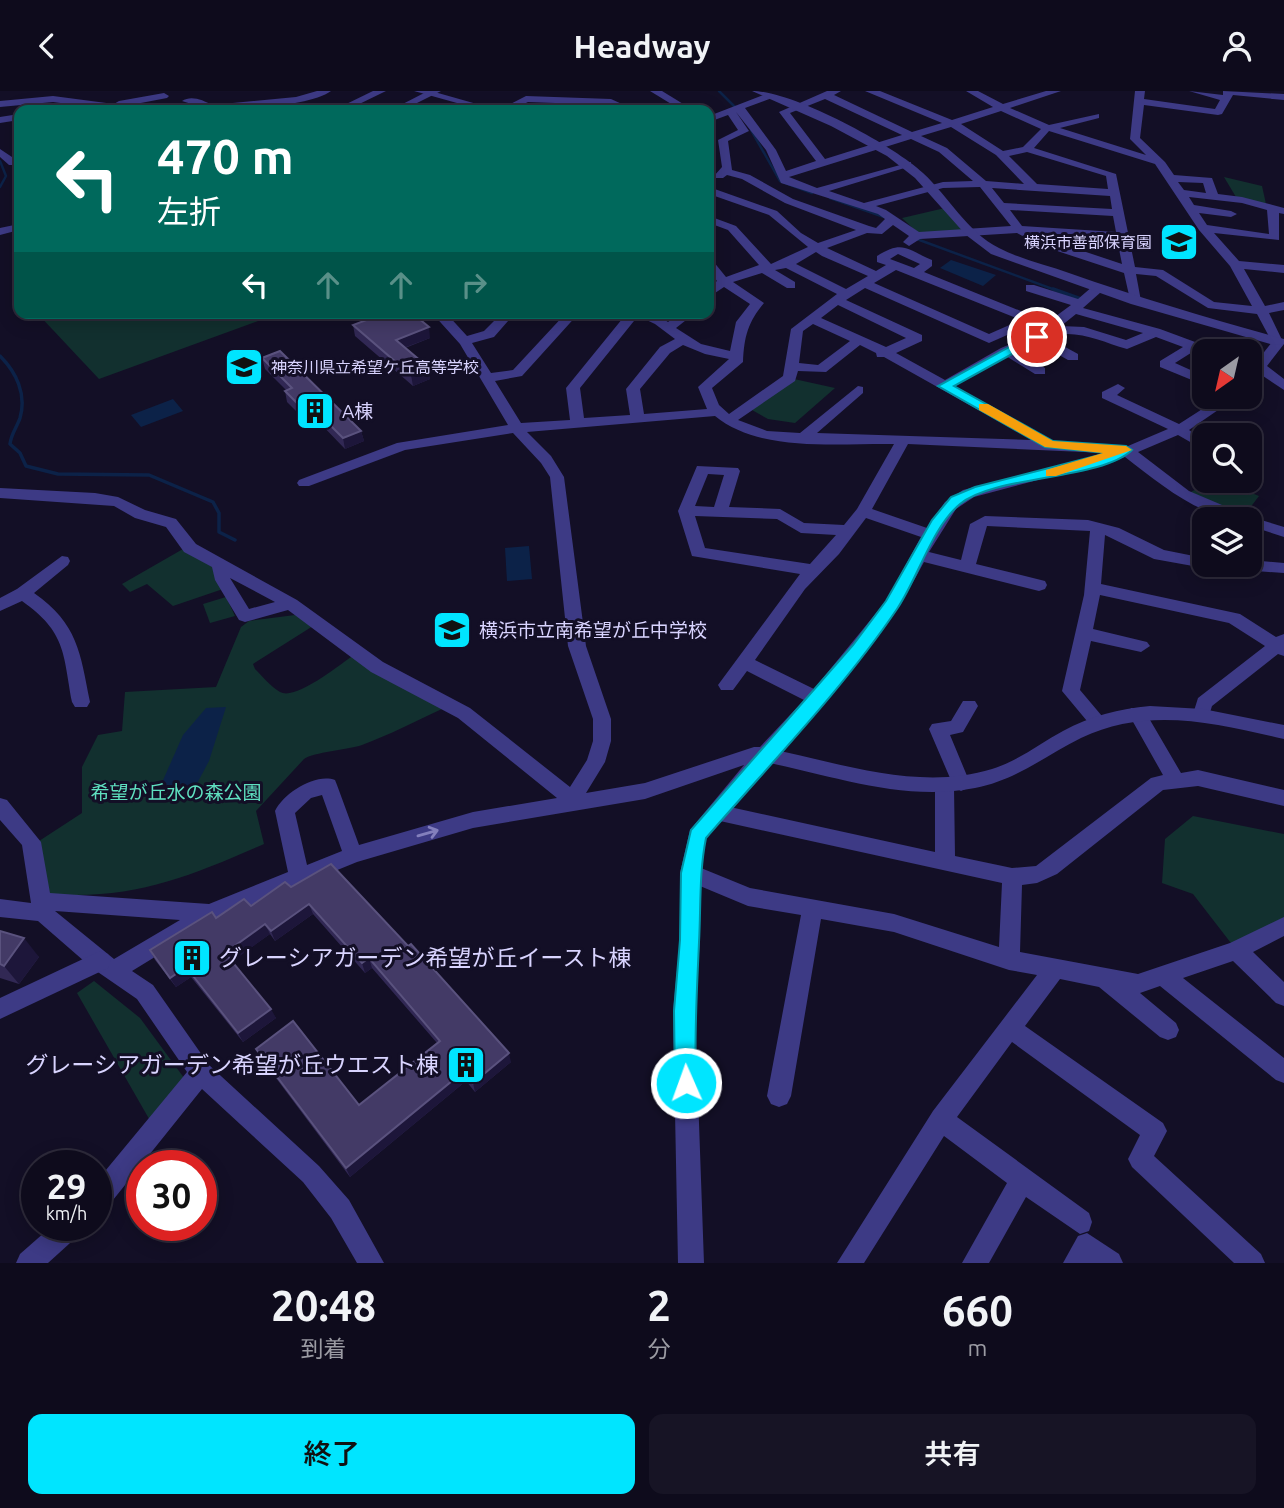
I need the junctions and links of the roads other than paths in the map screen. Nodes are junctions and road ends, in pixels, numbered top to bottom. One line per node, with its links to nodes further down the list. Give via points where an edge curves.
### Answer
1 (66, 91): 24 (street)
2 (127, 91): 26 (street)
3 (296, 91): 22 (street)
4 (326, 91): 22 (street)
5 (381, 91): 30 (street)
6 (419, 91): 12 (street)
7 (473, 91): 33 (street)
8 (655, 91): 36 (street)
9 (870, 91): 42 (street)
10 (971, 91): 38 (street)
11 (1194, 91): 18 (street)
12 (434, 92): 31 (street); 32 (street)
13 (1047, 92): 38 (street)
14 (241, 93): 29 (street)
15 (763, 93): 37 (street); 39 (street)
16 (831, 93): 37 (street); 44 (street)
17 (167, 94): 27 (street)
18 (1228, 94): 19 (street); 20 (street, via 1218,112)
19 (1281, 95)
20 (1139, 96): 52 (street, via 1135,139)
21 (187, 101): 28 (street)
22 (313, 102): 29 (street)
23 (0, 104): 24 (street)
24 (53, 105): 25 (street)
25 (102, 105)
26 (109, 105)
27 (113, 105)
28 (203, 105)
29 (247, 105)
30 (350, 105)
31 (407, 105)
32 (477, 105)
33 (488, 105)
34 (514, 105): 35 (street, via 526,99)
35 (618, 105)
36 (679, 105)
37 (794, 108): 45 (street); 50 (street, via 784,112)
38 (1001, 109): 42 (street); 43 (street)
39 (735, 110): 41 (street); 55 (street, via 744,131 723,140); 56 (street, via 771,150)
40 (1095, 116): 43 (street)
41 (714, 117)
42 (951, 123): 44 (street); 48 (street)
43 (1047, 128): 46 (street); 49 (street)
44 (914, 134): 45 (street); 59 (street)
45 (878, 146): 50 (street); 53 (street)
46 (1027, 149): 48 (street); 64 (street, via 1111,174)
47 (0, 152): 51 (street)
48 (1003, 154): 61 (street)
49 (1142, 158): 52 (street); 54 (street)
50 (822, 162): 56 (street)
51 (14, 163)
52 (1161, 164): 57 (street)
53 (907, 165): 60 (street); 63 (street)
54 (1129, 168)
55 (725, 171): 58 (street); 76 (street)
56 (783, 175): 63 (street, via 797,187)
57 (1170, 178): 65 (street); 66 (street, via 1209,180)
58 (714, 182)
59 (983, 184): 60 (street); 61 (street); 69 (street)
60 (933, 187): 68 (street); 78 (street)
61 (1033, 187): 64 (street)
62 (714, 189): 81 (street, via 773,213)
63 (818, 191): 68 (street)
64 (1114, 193): 71 (street)
65 (1179, 193): 66 (street); 70 (street)
66 (1213, 196): 67 (street)
67 (1274, 205): 75 (street, via 1275,238)
68 (864, 206): 79 (street, via 896,219)
69 (1001, 206): 71 (street); 77 (street)
70 (1190, 208): 72 (street); 75 (street)
71 (1117, 213): 80 (street)
72 (1231, 214)
73 (714, 221): 86 (street, via 732,228)
74 (889, 222): 76 (street, via 878,232)
75 (1203, 228): 84 (street)
76 (865, 229): 81 (street)
77 (1019, 229): 78 (street); 80 (street); 89 (street)
78 (967, 233): 79 (street); 97 (street, via 1018,262)
79 (917, 236): 82 (street)
80 (1120, 236): 89 (street)
81 (819, 248): 83 (street); 91 (street)
82 (897, 249): 85 (street, via 881,259); 90 (street, via 928,263)
83 (788, 264): 86 (street); 98 (street)
84 (1235, 264): 87 (street); 102 (street)
85 (895, 265): 90 (street); 91 (street)
86 (765, 267): 92 (street); 94 (street)
87 (1284, 269)
88 (714, 270): 92 (street)
89 (1128, 270): 99 (street); 102 (street, via 1159,273 1202,301)
90 (915, 273): 110 (street)
91 (878, 276): 93 (street)
92 (724, 282): 96 (street); 122 (street, via 758,303 739,326)
93 (864, 283): 98 (street); 110 (street, via 989,339)
94 (791, 285)
95 (1030, 288): 100 (street)
96 (714, 289)
97 (1097, 289): 99 (street); 100 (street)
98 (842, 297): 103 (street); 121 (street, via 916,338)
99 (1135, 301): 117 (street)
100 (1077, 306): 110 (street, via 1056,324); 112 (street)
101 (1284, 306): 102 (street)
102 (1262, 311): 117 (street)
103 (810, 318): 116 (street); 125 (street, via 797,329)
104 (443, 319): 115 (street)
105 (503, 319): 115 (street, via 489,334)
106 (567, 319): 129 (street, via 517,373)
107 (629, 319): 137 (street, via 573,388)
108 (654, 319): 111 (street)
109 (680, 319): 111 (street)
110 (1031, 320)
111 (669, 327): 114 (street)
112 (1155, 332): 113 (street, via 1127,345 1072,328); 118 (street)
113 (1037, 337): 120 (street); 123 (street)
114 (683, 340): 122 (street, via 707,351); 136 (street, via 665,350 633,389)
115 (463, 341): 129 (street)
116 (858, 341): 121 (street); 125 (street, via 821,369)
117 (1282, 343): 124 (street)
118 (1192, 346)
119 (1192, 347): 128 (street, via 1165,364)
120 (1006, 351): 127 (street); 130 (street)
121 (882, 353): 130 (street)
122 (736, 356): 135 (street, via 731,368 705,387 705,395)
123 (1073, 357)
124 (1262, 360)
125 (793, 366): 135 (street, via 790,378)
126 (1262, 367): 131 (street)
127 (1040, 371)
128 (1192, 376)
129 (487, 377): 138 (street)
130 (945, 386): 143 (street)
131 (1284, 386)
132 (1118, 388): 139 (street, via 1107,395)
133 (858, 390): 140 (street)
134 (1215, 409): 139 (street)
135 (723, 415): 136 (street); 140 (street, via 760,435)
136 (638, 418): 137 (street)
137 (578, 423): 138 (street)
138 (518, 428): 145 (street, via 402,446); 185 (street, via 557,477 577,646 603,719 596,762)
139 (1178, 429): 141 (street); 144 (street)
140 (804, 437): 142 (street)
141 (1192, 438)
142 (902, 442): 143 (street); 149 (street)
143 (1050, 445): 144 (street)
144 (1126, 450): 147 (street, via 1184,494); 155 (street, via 969,493 946,510)
145 (304, 483)
146 (0, 493): 159 (street, via 118,502 140,515 170,523 190,548)
147 (1213, 507)
148 (686, 511): 150 (street); 150 (street, via 702,469 733,471); 163 (street, via 698,552)
149 (863, 511): 153 (street); 155 (street)
150 (720, 512): 153 (street, via 780,514 801,528)
151 (1262, 525): 154 (street)
152 (1098, 527): 158 (street, via 1160,555); 161 (street, via 985,521 978,524); 165 (street)
153 (848, 530): 163 (street)
154 (1284, 532)
155 (931, 535): 156 (street)
156 (921, 556): 161 (street); 174 (street, via 892,605)
157 (62, 561): 166 (street)
158 (1192, 561)
159 (219, 564): 167 (street); 167 (street, via 245,616)
160 (1262, 566): 162 (street)
161 (967, 568): 164 (street)
162 (1284, 568)
163 (811, 569): 172 (street)
164 (1039, 586)
165 (1093, 588): 169 (street); 170 (street, via 1234,618)
166 (23, 593): 168 (street); 175 (street, via 51,611 67,632)
167 (291, 604): 185 (street, via 377,667 464,713)
168 (0, 605)
169 (1084, 633): 171 (street); 179 (street, via 1071,691)
170 (1282, 645): 178 (street, via 1204,703)
171 (1141, 646)
172 (744, 662): 173 (street); 174 (street)
173 (727, 685)
174 (817, 698): 181 (street)
175 (81, 702)
176 (970, 706): 183 (street, via 957,727 939,729)
177 (1137, 713): 178 (street); 179 (street); 182 (street)
178 (1202, 714): 180 (street)
179 (1098, 722): 183 (street, via 1013,770)
180 (1284, 732)
181 (765, 755): 183 (street, via 886,781); 185 (street, via 754,754 645,792); 187 (street)
182 (1175, 779): 184 (street, via 1198,778); 192 (street, via 1158,783 1040,875)
183 (953, 783): 189 (street)
184 (1284, 798)
185 (574, 801): 188 (street, one-way to 185, via 472,820)
186 (0, 806): 193 (street, via 31,842)
187 (715, 812): 189 (street); 190 (street, via 697,836)
188 (357, 853): 191 (street); 191 (street, via 328,785 304,793 285,811)
189 (946, 862): 192 (street)
190 (690, 873): 195 (street, via 748,897); 218 (street, via 684,1011)
191 (299, 875): 196 (street)
192 (1012, 877): 199 (street)
193 (42, 907): 194 (street); 196 (street); 200 (street)
194 (0, 908)
195 (813, 908): 199 (street, via 894,923); 210 (street)
196 (210, 913): 200 (street)
197 (1284, 926): 198 (street)
198 (1236, 950): 203 (street); 204 (street)
199 (1009, 960): 201 (street)
200 (107, 965): 205 (street); 209 (street, via 145,992)
201 (1054, 970): 202 (street); 206 (street)
202 (1101, 974): 203 (street, via 1138,984); 207 (street)
203 (1164, 976): 208 (street)
204 (1284, 996)
205 (0, 1009)
206 (1009, 1027): 211 (street); 223 (street, via 1155,1131 1140,1159)
207 (1168, 1030)
208 (1284, 1072)
209 (201, 1073): 213 (street); 217 (street, via 311,1174 340,1209)
210 (779, 1096)
211 (941, 1119): 212 (street); 219 (street)
212 (1022, 1180): 214 (street); 220 (street)
213 (112, 1181)
214 (1080, 1222)
215 (53, 1241): 216 (street)
216 (29, 1263)
217 (371, 1263)
218 (691, 1263)
219 (850, 1263)
220 (975, 1263)
221 (1076, 1263): 222 (street, via 1087,1245)
222 (1110, 1263)
223 (1252, 1263)

